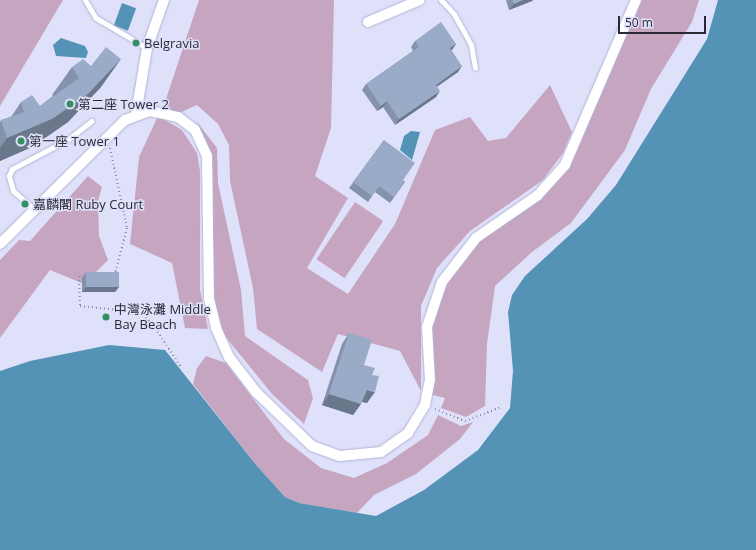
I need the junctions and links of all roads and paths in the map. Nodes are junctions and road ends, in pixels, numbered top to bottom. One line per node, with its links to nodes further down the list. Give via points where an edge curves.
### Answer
1 (85, 0): 7 (lane, via 96,18)
2 (164, 0): 7 (street)
3 (420, 0): 6 (street)
4 (441, 0): 8 (lane, via 454,14 471,45)
5 (636, 0): 17 (street, via 565,165 538,195 476,238 442,282 427,326 430,380)
6 (368, 22)
7 (147, 48): 9 (street)
8 (475, 68)
9 (136, 114): 11 (street); 17 (street, via 156,111 172,115 190,126 203,143 208,171 209,290 216,328 241,374 290,427 326,452 366,456 388,449 402,439 414,426)
10 (91, 121): 12 (lane, via 60,144 12,169 9,176 13,191)
11 (102, 140): 12 (street); 15 (path, via 114,156 127,228 115,275)
12 (34, 209): 13 (street)
13 (0, 244)
14 (93, 275): 16 (path, via 79,276 80,306 140,312 153,325)
15 (108, 275)
16 (181, 367)
17 (425, 405): 18 (path, via 464,421)
18 (501, 407)

